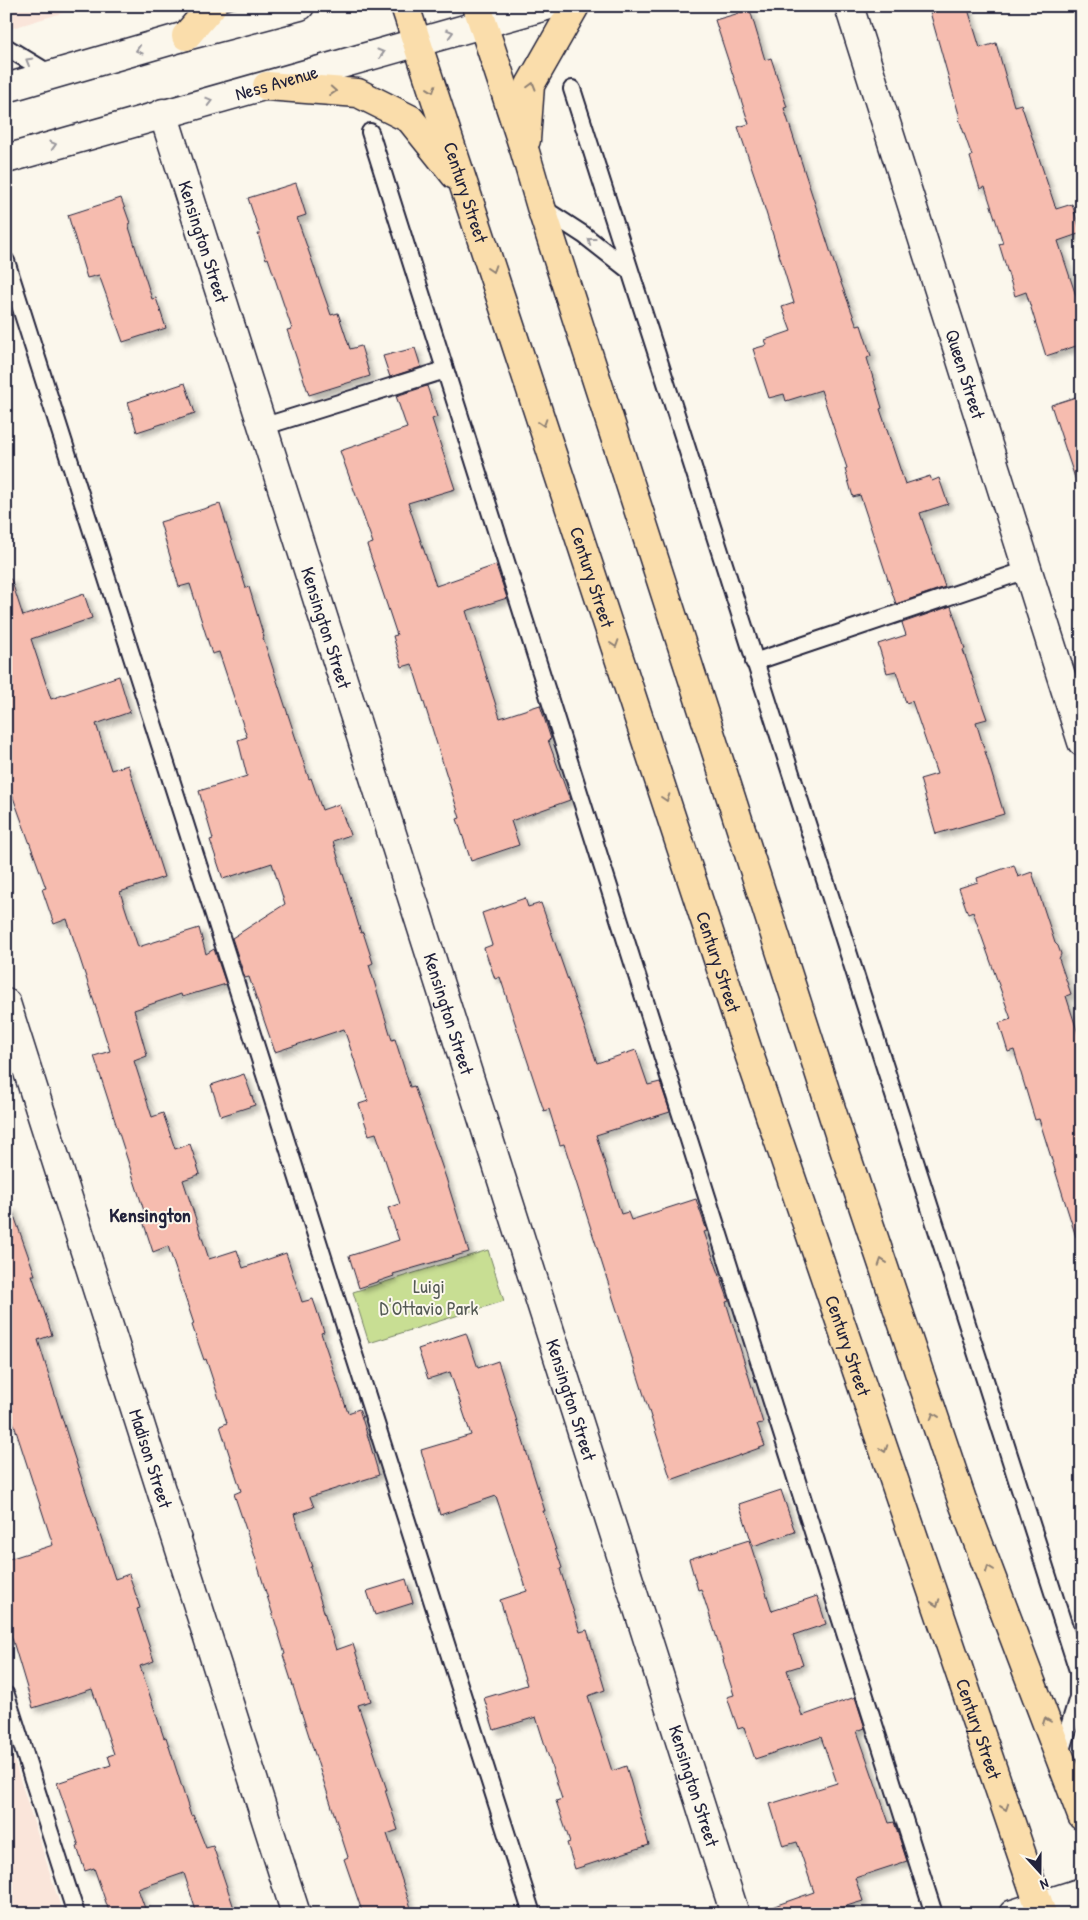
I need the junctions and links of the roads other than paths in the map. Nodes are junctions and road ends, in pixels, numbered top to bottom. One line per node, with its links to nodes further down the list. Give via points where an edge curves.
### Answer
1 (212, 6): 8 (main road)
2 (300, 6): 8 (street)
3 (405, 6): 9 (main road, Century Street)
4 (546, 6): 7 (street, Ness Avenue)
5 (575, 6): 17 (main road, one-way to 5, via 530,85)
6 (848, 6): 25 (street, Queen Street)
7 (480, 15): 9 (street, Ness Avenue, one-way to 7); 17 (main road)
8 (186, 36): 11 (street, one-way to 11)
9 (418, 43): 12 (street, Ness Avenue, one-way to 9); 19 (main road, Century Street, one-way to 19)
10 (6, 47): 11 (lane, one-way to 10)
11 (52, 75): 13 (street)
12 (267, 86): 15 (street, Ness Avenue, one-way to 12); 19 (main road, one-way to 19, via 358,92 367,96 410,119)
13 (6, 88)
14 (572, 89): 22 (lane)
15 (163, 114): 18 (street, Ness Avenue, one-way to 15); 24 (street, Kensington Street)
16 (370, 132): 23 (lane)
17 (525, 152): 20 (main road)
18 (6, 159)
19 (466, 189): 34 (main road, Century Street, one-way to 34, via 748,1050)
20 (541, 207): 22 (lane, one-way to 20); 31 (main road, one-way to 20, via 962,1500 841,1140)
21 (6, 261): 37 (lane)
22 (630, 271): 26 (lane)
23 (445, 370): 24 (lane); 39 (lane)
24 (262, 427): 38 (street, Kensington Street)
25 (1027, 570): 26 (lane); 27 (street, Queen Street)
26 (754, 662): 29 (lane)
27 (1082, 742)
28 (6, 1003): 36 (street, Madison Street)
29 (1080, 1677): 31 (lane, via 1078,1697)
30 (6, 1695): 35 (lane)
31 (1060, 1757): 32 (main road)
32 (1082, 1816)
33 (1082, 1892): 34 (street)
34 (1040, 1910): 40 (street)
35 (76, 1914)
36 (296, 1914)
37 (532, 1914)
38 (735, 1914)
39 (934, 1914)
40 (1013, 1914)

